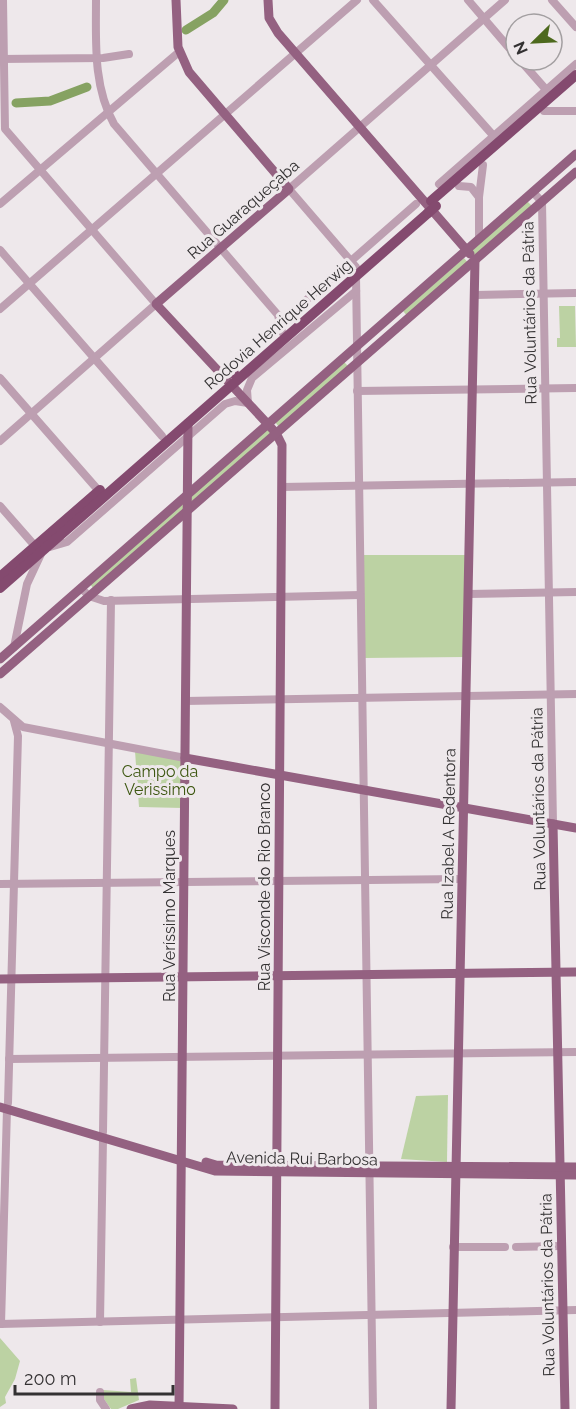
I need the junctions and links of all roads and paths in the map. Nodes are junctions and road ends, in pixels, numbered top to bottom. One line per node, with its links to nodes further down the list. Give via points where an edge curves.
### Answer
1 (3, 0): 17 (street)
2 (96, 0): 16 (street)
3 (176, 0): 13 (main road)
4 (268, 0): 14 (main road, via 274,28)
5 (357, 0): 14 (street)
6 (373, 0): 19 (street)
7 (468, 0): 10 (street)
8 (505, 0): 10 (street, Rua Guaraqueçaba)
9 (552, 0): 11 (street)
10 (484, 19): 12 (street); 19 (street, Rua Guaraqueçaba)
11 (576, 27)
12 (504, 42)
13 (179, 52): 24 (street); 27 (main road, via 189,72)
14 (295, 53): 27 (street); 28 (main road)
15 (129, 54): 16 (street)
16 (97, 58): 17 (street); 24 (street, via 99,86)
17 (2, 59): 29 (street)
18 (576, 64): 23 (street)
19 (430, 65): 28 (street, Rua Guaraqueçaba); 30 (street)
20 (531, 72): 23 (street)
21 (576, 75): 23 (highway, Rodovia Henrique Herwig)
22 (576, 84): 25 (highway, Rodovia Henrique Herwig)
23 (549, 93): 30 (highway, Rodovia Henrique Herwig)
24 (107, 111): 33 (street); 35 (street, via 118,131)
25 (544, 111): 26 (street); 32 (highway, Rodovia Henrique Herwig)
26 (576, 111)
27 (224, 115): 35 (street); 38 (main road)
28 (359, 127): 38 (street, Rua Guaraqueçaba); 48 (main road)
29 (2, 131): 33 (street)
30 (496, 140): 36 (street); 43 (highway, Rodovia Henrique Herwig)
31 (576, 154): 39 (main road)
32 (483, 165): 37 (highway, Rodovia Henrique Herwig); 40 (street)
33 (40, 169): 42 (street); 44 (street)
34 (576, 172): 41 (main road)
35 (156, 174): 44 (street); 46 (street)
36 (439, 184)
37 (459, 186): 40 (street, via 471,187); 43 (highway, Rodovia Henrique Herwig)
38 (289, 189): 46 (main road, Rua Guaraqueçaba); 50 (street)
39 (533, 192): 41 (street, Rua Voluntários da Pátria); 45 (main road)
40 (479, 197): 45 (street)
41 (542, 202): 49 (main road); 56 (street, Rua Voluntários da Pátria)
42 (0, 204)
43 (427, 206): 50 (highway, Rodovia Henrique Herwig)
44 (92, 229): 52 (street); 57 (street)
45 (479, 239): 48 (main road)
46 (220, 249): 57 (main road, Rua Guaraqueçaba); 60 (street)
47 (0, 250): 52 (street)
48 (466, 250): 49 (main road); 59 (main road)
49 (475, 260): 51 (main road); 53 (main road, Rua Izabel A Redentora)
50 (354, 268): 54 (street); 61 (highway, Rodovia Henrique Herwig); 68 (highway, Rodovia Henrique Herwig)
51 (459, 275): 53 (main road, via 470,274); 62 (main road)
52 (29, 284): 58 (street); 65 (street)
53 (476, 290): 56 (street); 73 (main road, Rua Izabel A Redentora)
54 (356, 291): 64 (street); 66 (street)
55 (576, 293): 56 (street)
56 (543, 294): 71 (street, Rua Voluntários da Pátria)
57 (156, 304): 65 (street, Rua Guaraqueçaba); 70 (main road, Rua Visconde do Rio Branco)
58 (0, 309)
59 (398, 311): 62 (main road, via 399,318); 64 (main road)
60 (278, 315): 61 (street); 63 (street)
61 (291, 318): 63 (highway, Rodovia Henrique Herwig)
62 (406, 321): 67 (main road)
63 (282, 332): 70 (highway, Rodovia Henrique Herwig)
64 (357, 346): 67 (street); 78 (main road)
65 (94, 358): 76 (street, Rua Guaraqueçaba); 80 (street)
66 (274, 358): 68 (highway); 75 (street, via 250,381)
67 (357, 364): 74 (street); 79 (main road)
68 (250, 368): 70 (highway, Rodovia Henrique Herwig)
69 (0, 378): 76 (street)
70 (228, 378): 75 (main road, Rua Visconde do Rio Branco); 77 (highway, Rodovia Henrique Herwig); 80 (highway, Rodovia Henrique Herwig)
71 (545, 388): 72 (street); 73 (street); 84 (street, Rua Voluntários da Pátria)
72 (576, 388)
73 (474, 389): 74 (street); 85 (main road, Rua Izabel A Redentora)
74 (357, 391): 86 (street)
75 (248, 403): 78 (main road, Rua Visconde do Rio Branco); 81 (street, via 225,404)
76 (31, 414): 82 (street, Rua Guaraqueçaba); 88 (street)
77 (188, 423): 81 (main road, Rua Veríssimo Marques); 92 (highway, Rodovia Henrique Herwig)
78 (268, 424): 79 (main road, Rua Visconde do Rio Branco); 89 (main road)
79 (276, 434): 87 (main road, Rua Visconde do Rio Branco, via 282,445); 91 (main road)
80 (162, 436): 88 (highway, Rodovia Henrique Herwig)
81 (188, 436): 89 (main road, Rua Veríssimo Marques); 92 (street, via 67,542)
82 (0, 441)
83 (576, 482): 84 (street)
84 (547, 483): 85 (street); 97 (street, Rua Voluntários da Pátria)
85 (472, 484): 86 (street); 98 (main road, Rua Izabel A Redentora)
86 (358, 486): 87 (street); 99 (street)
87 (282, 487): 101 (main road, Rua Visconde do Rio Branco)
88 (99, 491): 92 (highway, Rodovia Henrique Herwig)
89 (187, 495): 91 (main road, Rua Veríssimo Marques); 95 (main road)
90 (0, 506): 92 (street)
91 (187, 511): 100 (main road); 102 (main road, Rua Veríssimo Marques)
92 (40, 547): 93 (highway, Rodovia Henrique Herwig); 94 (highway, Rodovia Henrique Herwig); 104 (street, via 27,584)
93 (0, 577)
94 (0, 588)
95 (81, 588): 100 (street); 104 (main road)
96 (576, 592): 97 (street)
97 (549, 593): 98 (street); 108 (street, Rua Voluntários da Pátria)
98 (469, 594): 109 (main road, Rua Izabel A Redentora)
99 (360, 595): 101 (street); 110 (street)
100 (90, 596): 103 (street); 106 (main road)
101 (281, 597): 102 (street); 111 (main road, Rua Visconde do Rio Branco)
102 (186, 598): 103 (street); 112 (main road, Rua Veríssimo Marques)
103 (111, 600): 117 (street)
104 (14, 647): 105 (main road)
105 (0, 659)
106 (0, 675)
107 (576, 694): 108 (street)
108 (551, 695): 109 (street); 122 (street, Rua Voluntários da Pátria)
109 (466, 696): 110 (street); 121 (main road, Rua Izabel A Redentora)
110 (361, 698): 111 (street); 120 (street)
111 (280, 699): 112 (street); 119 (main road, Rua Visconde do Rio Branco)
112 (185, 701): 118 (main road, Rua Veríssimo Marques)
113 (0, 707): 114 (street)
114 (14, 721): 115 (street); 116 (street)
115 (30, 729): 116 (street); 117 (street)
116 (18, 738): 129 (street)
117 (109, 744): 118 (street); 127 (street)
118 (185, 758): 119 (main road); 128 (main road, Rua Veríssimo Marques)
119 (280, 775): 120 (main road); 126 (main road, Rua Visconde do Rio Branco)
120 (362, 789): 121 (main road); 125 (street)
121 (464, 808): 122 (main road); 124 (main road, Rua Izabel A Redentora)
122 (553, 824): 123 (main road); 131 (main road, Rua Voluntários da Pátria)
123 (576, 828)
124 (462, 879): 125 (street); 133 (main road, Rua Izabel A Redentora)
125 (364, 880): 126 (street); 134 (street)
126 (279, 881): 128 (street); 135 (main road, Rua Visconde do Rio Branco)
127 (107, 882): 128 (street); 129 (street); 137 (street)
128 (184, 882): 136 (main road, Rua Veríssimo Marques)
129 (14, 883): 130 (street); 139 (street)
130 (0, 884)
131 (556, 972): 132 (main road); 133 (main road); 140 (main road, Rua Voluntários da Pátria)
132 (576, 972)
133 (459, 973): 134 (main road); 142 (main road, Rua Izabel A Redentora)
134 (365, 975): 135 (main road); 143 (street)
135 (278, 976): 136 (main road); 144 (main road, Rua Visconde do Rio Branco)
136 (183, 977): 137 (main road); 145 (main road, Rua Veríssimo Marques)
137 (105, 978): 139 (main road); 146 (street)
138 (0, 979): 139 (main road)
139 (11, 979): 147 (street)
140 (558, 1052): 141 (street); 142 (street); 156 (main road, Rua Voluntários da Pátria)
141 (576, 1052)
142 (458, 1053): 143 (street); 155 (main road, Rua Izabel A Redentora)
143 (366, 1054): 144 (street); 154 (street)
144 (278, 1055): 145 (street); 153 (main road, Rua Visconde do Rio Branco)
145 (182, 1056): 146 (street); 150 (main road, Rua Veríssimo Marques)
146 (104, 1058): 147 (street); 149 (street)
147 (9, 1059): 148 (street)
148 (4, 1105): 149 (main road, Avenida Rui Barbosa); 151 (street)
149 (103, 1135): 150 (main road, Avenida Rui Barbosa); 169 (street)
150 (182, 1159): 153 (main road, Avenida Rui Barbosa); 168 (main road, Rua Veríssimo Marques)
151 (3, 1165): 158 (street)
152 (576, 1167): 156 (main road, Avenida Rui Barbosa)
153 (277, 1169): 154 (main road, Avenida Rui Barbosa); 167 (main road, Rua Visconde do Rio Branco)
154 (368, 1169): 155 (main road, Avenida Rui Barbosa); 166 (street)
155 (455, 1170): 156 (main road, Avenida Rui Barbosa); 160 (main road, Rua Izabel A Redentora)
156 (560, 1171): 157 (main road, Avenida Rui Barbosa); 159 (main road, Rua Voluntários da Pátria)
157 (576, 1175)
158 (2, 1230): 170 (street)
159 (561, 1246): 162 (street); 163 (main road, Rua Voluntários da Pátria)
160 (453, 1247): 161 (street); 165 (main road, Rua Izabel A Redentora)
161 (506, 1247)
162 (516, 1247)
163 (563, 1310): 164 (street); 165 (street); 179 (main road, Rua Voluntários da Pátria)
164 (576, 1310)
165 (452, 1313): 166 (street); 178 (main road, Rua Izabel A Redentora)
166 (371, 1315): 167 (street); 177 (street)
167 (276, 1317): 168 (street); 176 (main road, Rua Visconde do Rio Branco)
168 (180, 1320): 169 (street); 172 (main road, Rua Veríssimo Marques)
169 (100, 1322): 170 (street)
170 (1, 1324)
171 (100, 1392): 173 (street)
172 (180, 1408): 174 (main road, via 150,1405); 175 (main road)
173 (106, 1409)
174 (131, 1409)
175 (233, 1409)
176 (275, 1409)
177 (373, 1409)
178 (451, 1409)
179 (565, 1409)

